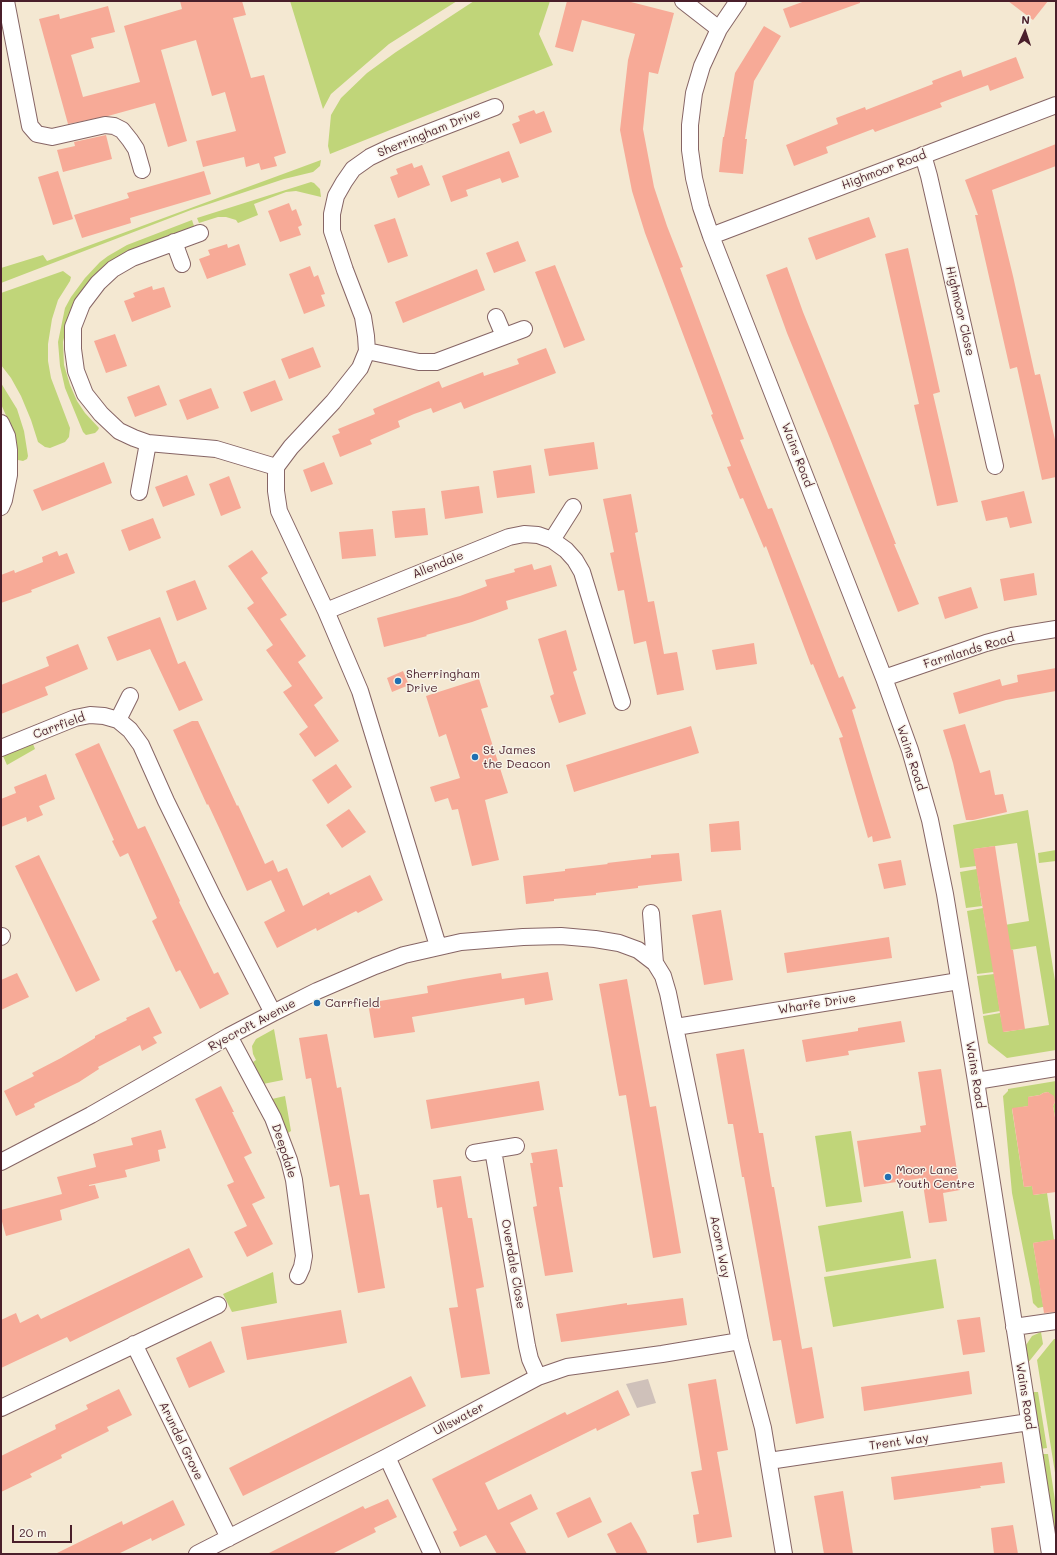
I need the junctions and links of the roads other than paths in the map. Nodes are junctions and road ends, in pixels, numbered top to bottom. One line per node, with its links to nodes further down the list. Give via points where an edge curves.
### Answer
1 (6, 1): 8 (street, via 30,126 37,134 52,137 105,125 114,126 122,130 136,149)
2 (683, 1): 4 (street)
3 (738, 1): 4 (street, Wains Road)
4 (719, 29): 10 (street, Wains Road, via 702,66 694,93 690,125 694,178)
5 (1056, 105): 7 (street, Highmoor Road)
6 (495, 107): 16 (street, Sherringham Drive, via 370,157 353,169 336,196 332,232 363,317)
7 (923, 155): 10 (street, Highmoor Road); 19 (street, Highmoor Close, via 930,176)
8 (142, 170)
9 (200, 232): 11 (street)
10 (711, 236): 27 (street, Wains Road)
11 (174, 242): 12 (street); 18 (street, via 132,258 113,269 82,304 73,327 76,371 85,394 119,431)
12 (182, 264)
13 (496, 317): 15 (street)
14 (524, 329): 15 (street)
15 (504, 336): 16 (street, via 436,362 419,362)
16 (367, 351): 20 (street, Sherringham Drive, via 360,368)
17 (1, 423): 22 (street, via 7,436 9,475)
18 (148, 443): 20 (street, via 216,449); 21 (street)
19 (995, 466)
20 (276, 467): 25 (street, via 276,491 280,511)
21 (139, 492)
22 (1, 507)
23 (573, 507): 24 (street)
24 (552, 540): 25 (street, Allendale, via 524,534 508,537); 29 (street, Allendale, via 566,550 582,572)
25 (326, 611): 33 (street, via 360,691)
26 (1056, 629): 27 (street, Farmlands Road, via 986,643)
27 (884, 678): 35 (street, Wains Road, via 910,750 930,820)
28 (130, 696): 30 (street)
29 (622, 702)
30 (118, 720): 31 (street, Carrfield, via 90,715 75,718); 36 (street, via 130,730 141,745 166,802)
31 (1, 748)
32 (651, 913): 34 (street)
33 (438, 946): 34 (street, Ryecroft Avenue, via 488,939 561,936 619,943 638,950); 36 (street, Ryecroft Avenue, via 375,966)
34 (655, 962): 37 (street, Acorn Way, via 664,982)
35 (959, 982): 37 (street, Wharfe Drive); 40 (street, Wains Road)
36 (273, 1013): 38 (street, Ryecroft Avenue)
37 (676, 1027): 49 (street, Acorn Way)
38 (229, 1036): 44 (street, Ryecroft Avenue, via 91,1115); 45 (street, Deepdale, via 273,1118 289,1160 304,1256)
39 (1056, 1068): 40 (street)
40 (976, 1081): 48 (street, Wains Road)
41 (516, 1146): 42 (street)
42 (493, 1150): 43 (street); 51 (street, Overdale Close, via 527,1346)
43 (474, 1153)
44 (1, 1162)
45 (298, 1276)
46 (218, 1305): 50 (street)
47 (1056, 1321): 48 (street)
48 (1014, 1327): 53 (street, Wains Road)
49 (740, 1341): 51 (street, Ullswater, via 567,1367); 55 (street, Acorn Way)
50 (134, 1344): 52 (street); 56 (street, Arundel Grove)
51 (538, 1377): 54 (street, Ullswater)
52 (1, 1408)
53 (1029, 1422): 55 (street, Trent Way); 60 (street, Wains Road)
54 (386, 1457): 56 (street, Ullswater); 58 (street)
55 (769, 1461): 59 (street, Acorn Way)
56 (229, 1538): 57 (street, Ullswater)
57 (197, 1554)
58 (432, 1554)
59 (784, 1554)
60 (1050, 1554)

